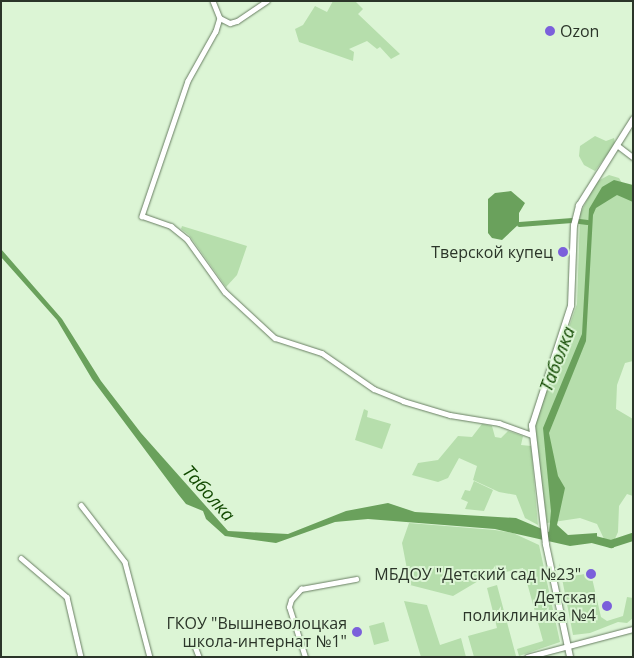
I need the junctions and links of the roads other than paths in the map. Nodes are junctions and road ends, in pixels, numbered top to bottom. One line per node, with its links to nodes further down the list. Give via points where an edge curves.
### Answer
1 (213, 1): 3 (street)
2 (267, 1): 3 (street, via 237,21 230,23)
3 (220, 18): 7 (street, via 188,81 142,216 171,226 187,239 225,292 275,338 322,353 374,389 404,401)
4 (633, 120): 5 (street)
5 (616, 145): 6 (street); 7 (street, via 578,212 573,299 536,410)
6 (633, 157)
7 (532, 434): 13 (street, via 546,545)
8 (81, 505): 15 (street, via 125,562)
9 (21, 558): 14 (street, via 67,597)
10 (356, 579): 17 (street, via 301,589 291,600 289,607)
11 (633, 629): 13 (street)
12 (193, 641): 16 (street)
13 (567, 645): 18 (street); 19 (street)
14 (81, 657)
15 (150, 657)
16 (199, 657)
17 (305, 657)
18 (527, 657)
19 (570, 657)

